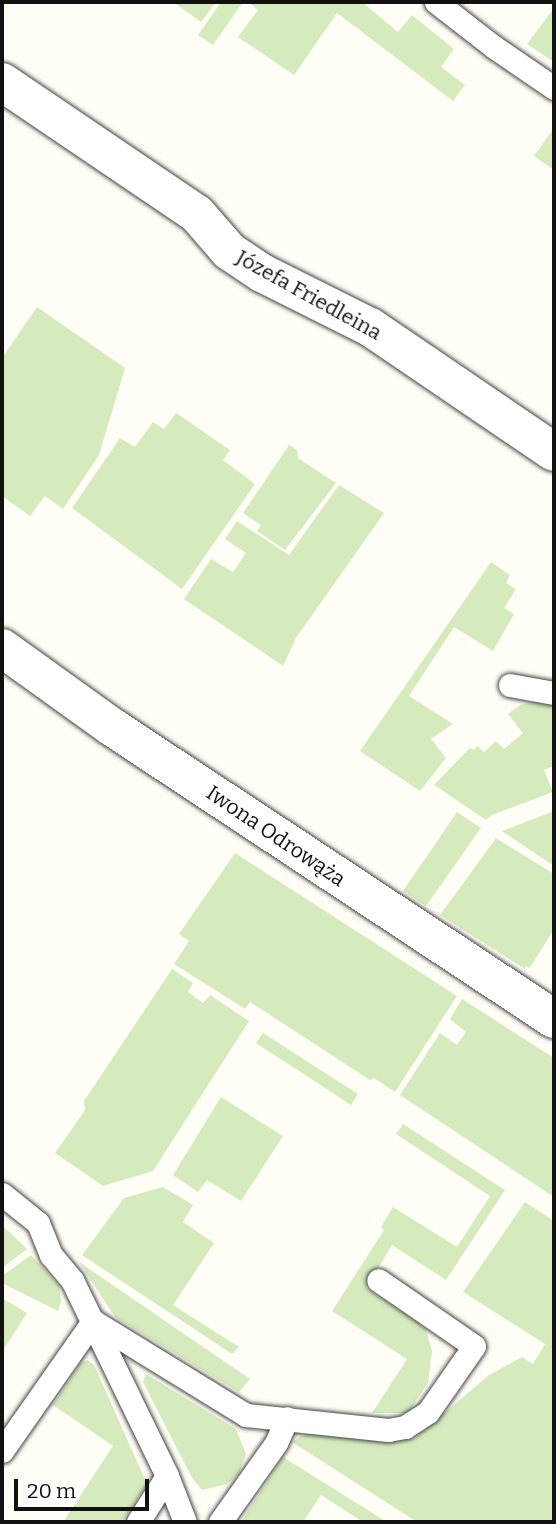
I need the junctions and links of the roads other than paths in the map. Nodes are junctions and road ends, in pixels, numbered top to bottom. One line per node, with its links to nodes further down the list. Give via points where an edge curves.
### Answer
1 (436, 2): 3 (lane)
2 (2, 82): 4 (street, Józefa Friedleina, via 197,214 229,251 262,273 370,327)
3 (554, 88)
4 (554, 452)
5 (2, 648): 8 (street, Iwona Odrowąża, via 112,727)
6 (510, 685): 7 (lane)
7 (554, 693)
8 (554, 1018)
9 (2, 1194): 11 (lane, via 38,1223 51,1255 72,1280)
10 (378, 1280): 12 (lane, via 474,1346 428,1412 405,1427 388,1430)
11 (93, 1321): 12 (lane, via 246,1415); 13 (lane); 14 (lane)
12 (287, 1418): 17 (lane, via 276,1443)
13 (2, 1451)
14 (167, 1476): 15 (lane); 16 (lane)
15 (138, 1522)
16 (186, 1522)
17 (220, 1522)

